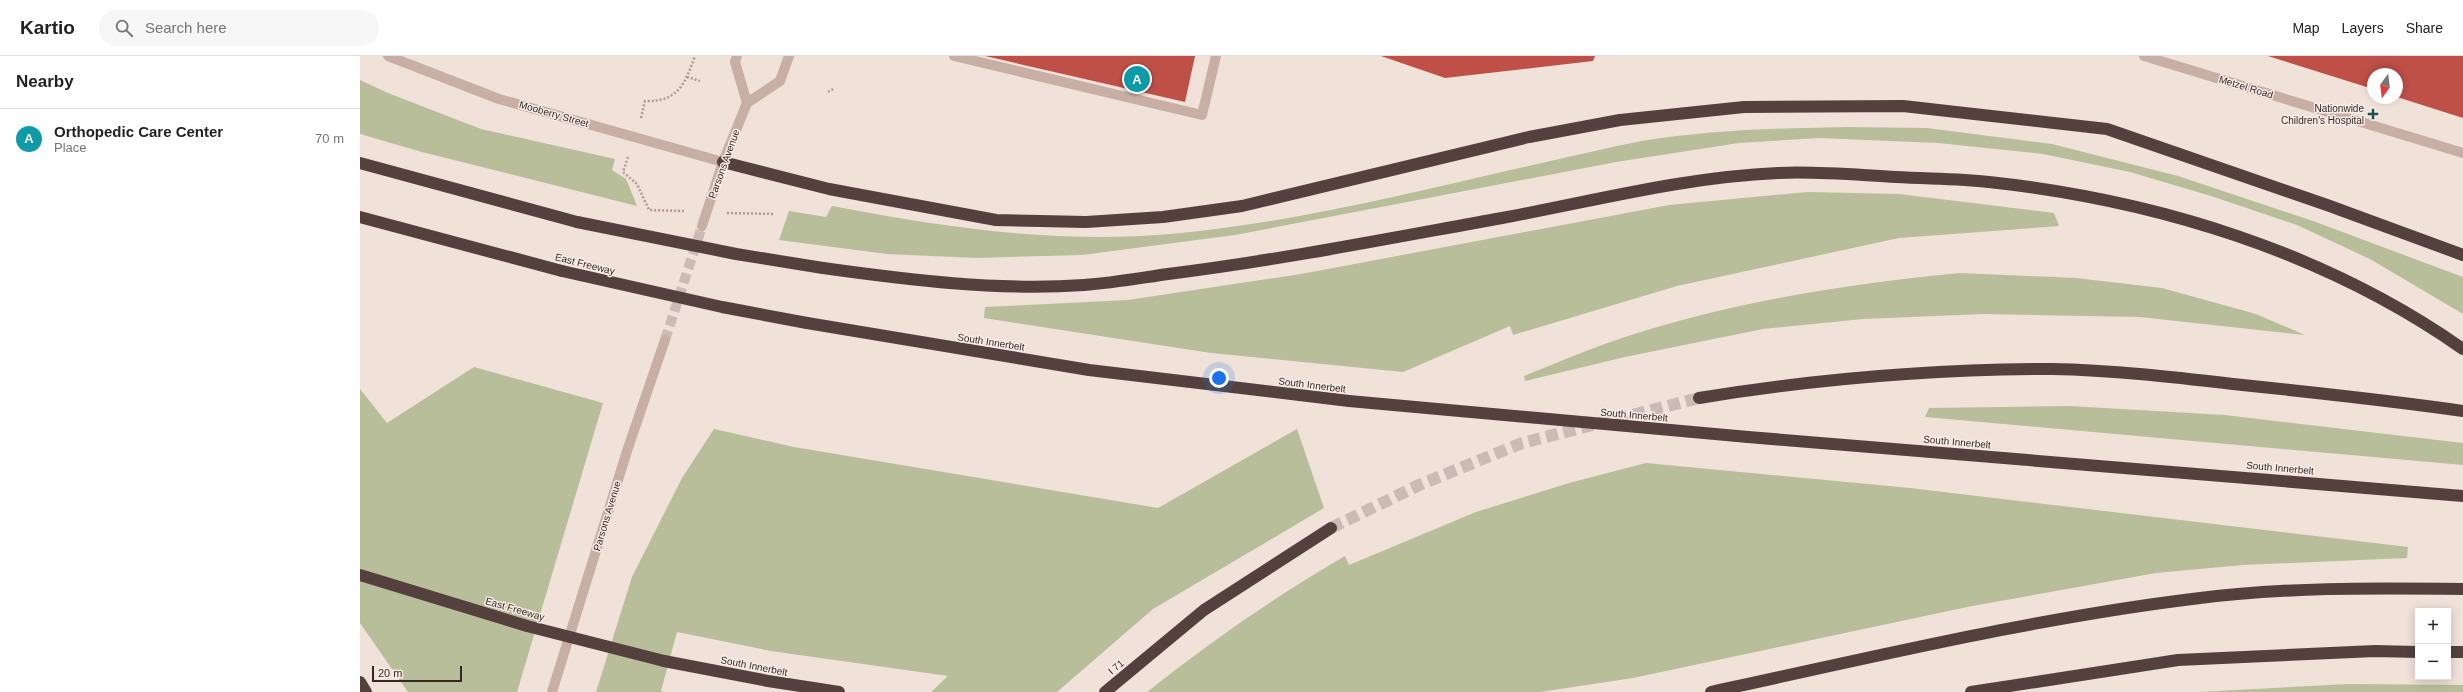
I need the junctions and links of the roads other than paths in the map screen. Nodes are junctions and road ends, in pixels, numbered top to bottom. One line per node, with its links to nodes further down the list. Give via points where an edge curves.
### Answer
1 (388, 56): 9 (street, Mooberry Street, via 499,99)
2 (737, 56): 7 (street, via 736,62)
3 (789, 56): 7 (street, via 780,81)
4 (954, 56): 5 (street, via 1202,115)
5 (1216, 56)
6 (2144, 56): 8 (street, Metzel Road)
7 (747, 103): 9 (street, Parsons Avenue)
8 (2463, 153)
9 (723, 162): 12 (street, Parsons Avenue); 13 (highway, via 829,188 996,220 1086,222 1163,217 1242,206 1529,137 1620,120 1744,107 1903,106 2107,129)
10 (360, 163): 16 (highway, bridge, via 577,222 736,254 906,279 1014,286 1084,285 1271,261 1656,186 1778,173 1989,182 2105,200 2201,223 2289,254 2417,318)
11 (361, 218): 14 (highway, East Freeway, bridge, via 562,271 656,293)
12 (702, 226)
13 (2463, 255)
14 (807, 323): 19 (highway, South Innerbelt, bridge, via 1089,370 1349,401)
15 (665, 340): 29 (street, Parsons Avenue, via 627,451)
16 (2458, 346)
17 (1698, 398): 18 (highway, via 1777,385 1922,372 2054,369 2188,379)
18 (2463, 411)
19 (2463, 496)
20 (1331, 528): 31 (highway, I 71 / I 71, via 1204,610)
21 (360, 575): 26 (highway, East Freeway, bridge, via 527,626)
22 (2463, 589): 32 (highway, via 2344,588 2193,598 2003,630)
23 (2415, 652): 33 (highway, via 2375,651 2178,660)
24 (2451, 652): 25 (highway)
25 (2463, 652)
26 (664, 661): 30 (highway, South Innerbelt)
27 (360, 682): 28 (highway)
28 (366, 692)
29 (552, 692)
30 (839, 692)
31 (1105, 692)
32 (1711, 692)
33 (1971, 692)

